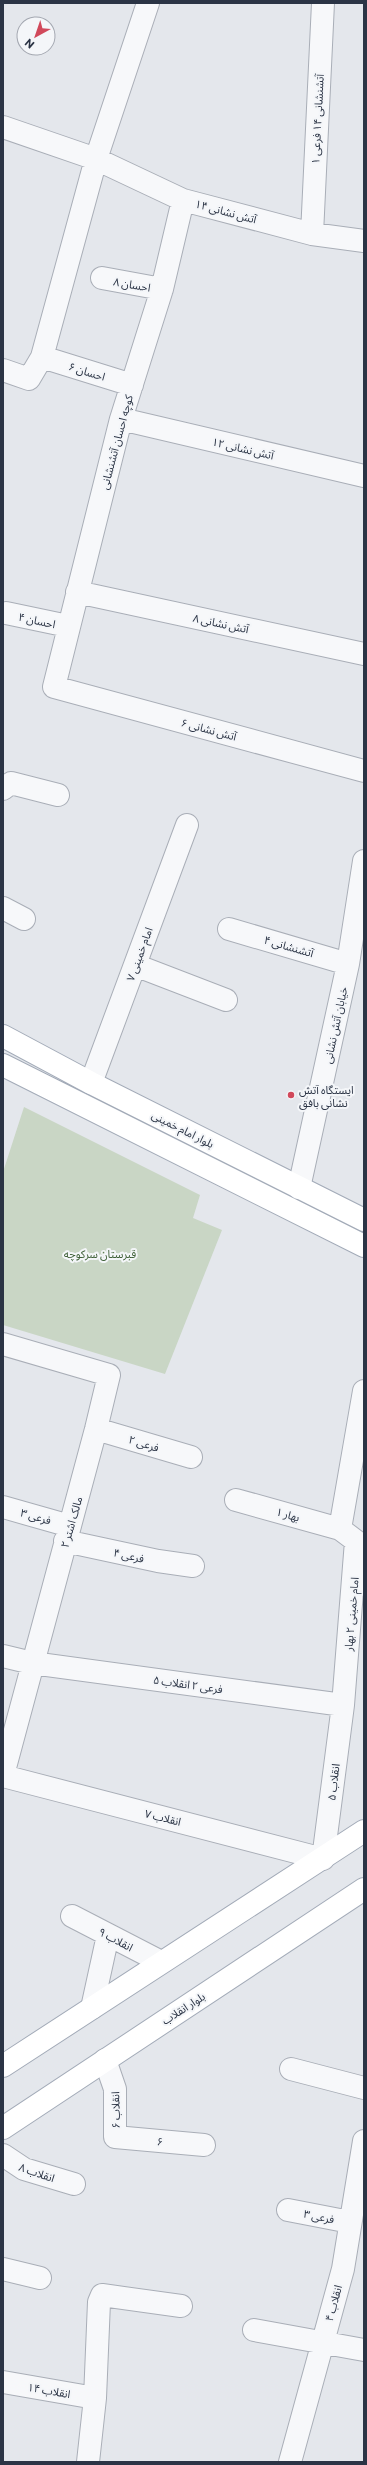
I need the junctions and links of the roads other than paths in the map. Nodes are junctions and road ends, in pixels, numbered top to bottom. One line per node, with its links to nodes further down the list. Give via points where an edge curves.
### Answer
1 (148, 3): 4 (street)
2 (323, 3): 6 (street, آتشنشانی ۱۴ فرعی ۱)
3 (3, 127): 4 (street, آتش نشانی ۱۴)
4 (96, 159): 5 (street, آتش نشانی ۱۴); 10 (street)
5 (183, 200): 6 (street, آتش نشانی ۱۴); 9 (street, کوچه احسان آتشنشانی)
6 (312, 234): 7 (street, آتش نشانی ۱۴)
7 (364, 241)
8 (102, 278): 9 (street, احسان ۸)
9 (162, 289): 12 (street, کوچه احسان آتشنشانی)
10 (42, 357): 11 (street, via 29,378); 12 (street, احسان ۶)
11 (3, 370)
12 (132, 385): 13 (street, کوچه احسان آتشنشانی)
13 (121, 419): 14 (street, آتش نشانی ۱۲); 15 (street, کوچه احسان آتشنشانی)
14 (364, 476)
15 (78, 592): 17 (street, کوچه احسان آتشنشانی); 18 (street, آتش نشانی ۸)
16 (6, 613): 17 (street, احسان ۴)
17 (68, 626): 19 (street, کوچه احسان آتشنشانی)
18 (364, 654)
19 (54, 687): 20 (street, آتش نشانی ۶)
20 (364, 771)
21 (3, 789): 22 (street, via 11,783)
22 (58, 795)
23 (186, 825): 29 (street, امام خمینی ۷)
24 (364, 861): 28 (street, خیابان آتش نشانی)
25 (3, 908): 26 (street)
26 (24, 918)
27 (229, 929): 28 (street, آتشنشانی ۴)
28 (348, 964): 38 (street, خیابان آتش نشانی)
29 (135, 965): 30 (street); 33 (street, امام خمینی ۷)
30 (226, 1000)
31 (3, 1036): 33 (main road, بلوار امام خمینی)
32 (3, 1065): 35 (main road)
33 (91, 1083): 34 (main road, بلوار امام خمینی)
34 (137, 1106): 35 (main road, via 140,1118 136,1125); 36 (main road, بلوار امام خمینی)
35 (121, 1125): 37 (main road)
36 (191, 1134): 37 (main road, via 182,1136 176,1145); 38 (main road, بلوار امام خمینی)
37 (185, 1157): 40 (main road)
38 (300, 1188): 39 (main road, بلوار امام خمینی)
39 (364, 1220)
40 (364, 1246)
41 (3, 1344): 43 (street, مالک اشتر ۲, via 109,1375)
42 (364, 1391): 47 (street)
43 (96, 1429): 44 (street, فرعی ۲); 48 (street, مالک اشتر ۲)
44 (191, 1457)
45 (236, 1500): 47 (street, بهار ۱)
46 (3, 1507): 48 (street, فرعی ۳)
47 (340, 1529): 50 (street, امام خمینی ۲ بهار, via 356,1541)
48 (67, 1533): 49 (street, فرعی ۴, via 158,1561); 52 (street, مالک اشتر ۲)
49 (193, 1566)
50 (357, 1623): 53 (street, امام خمینی ۲ بهار)
51 (3, 1656): 52 (street, فرعی ۲ انقلاب ۵)
52 (32, 1663): 53 (street, فرعی ۲ انقلاب ۵); 54 (street, مالک اشتر ۲)
53 (343, 1705): 56 (street, انقلاب ۵)
54 (3, 1775): 56 (street, انقلاب ۷)
55 (364, 1831): 56 (main road)
56 (323, 1858): 60 (main road)
57 (364, 1889): 62 (main road, بلوار انقلاب)
58 (72, 1916): 59 (street, انقلاب ۹)
59 (108, 1935): 60 (street, انقلاب ۹); 61 (street)
60 (161, 1962): 61 (main road)
61 (92, 2008): 63 (main road)
62 (105, 2060): 66 (main road, بلوار انقلاب); 67 (street, انقلاب ۶, via 115,2089)
63 (3, 2066)
64 (291, 2069): 65 (street)
65 (364, 2088)
66 (3, 2128)
67 (115, 2137): 69 (street, ۶)
68 (364, 2141): 73 (street, انقلاب ۴)
69 (204, 2145)
70 (3, 2155): 71 (street, انقلاب ۸, via 24,2169)
71 (74, 2184)
72 (288, 2210): 73 (street, فرعی ۳)
73 (355, 2214): 78 (street, انقلاب ۴)
74 (3, 2269): 75 (street)
75 (40, 2278)
76 (181, 2306): 81 (street, via 102,2295 99,2302)
77 (254, 2330): 78 (street)
78 (323, 2342): 79 (street); 83 (street, انقلاب ۴)
79 (364, 2350)
80 (3, 2382): 81 (street, انقلاب ۱۴)
81 (95, 2398): 82 (street)
82 (88, 2462)
83 (290, 2462)

